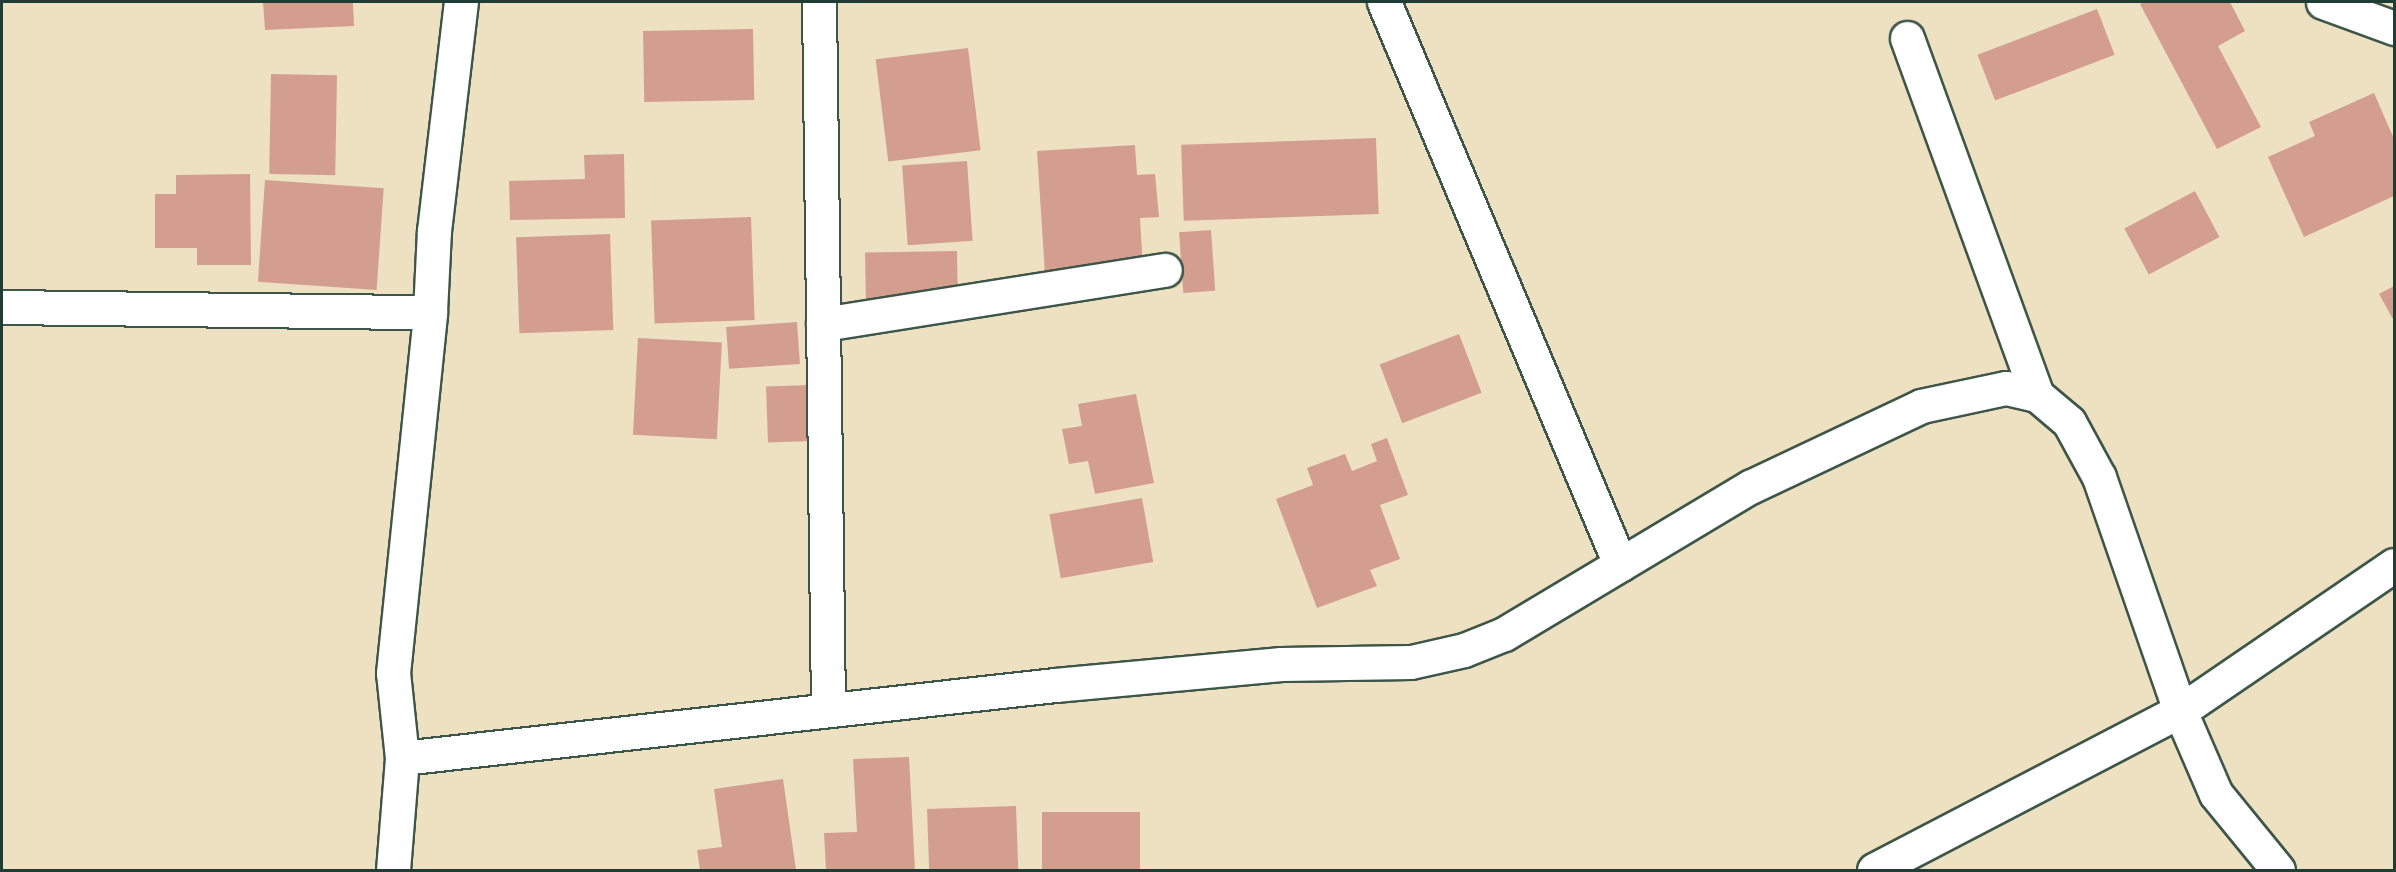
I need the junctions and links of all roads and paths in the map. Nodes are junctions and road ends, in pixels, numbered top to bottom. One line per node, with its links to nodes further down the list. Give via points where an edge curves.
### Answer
1 (461, 2): 9 (street, via 434,231)
2 (819, 2): 10 (street)
3 (1384, 2): 12 (street)
4 (2323, 2): 5 (street)
5 (2394, 28)
6 (1907, 38): 11 (street)
7 (1165, 270): 10 (street)
8 (2, 307): 9 (street)
9 (430, 312): 16 (street, via 393,673)
10 (823, 324): 14 (street)
11 (2037, 395): 12 (street, via 2006,388 1921,406 1750,487); 15 (street, via 2069,422 2099,477)
12 (1620, 564): 14 (street, via 1504,634 1464,650 1411,662 1281,664)
13 (2394, 565): 15 (street)
14 (828, 709): 16 (street)
15 (2180, 711): 18 (street); 19 (street, via 2216,794)
16 (402, 758): 17 (street)
17 (393, 870)
18 (1874, 870)
19 (2278, 870)

